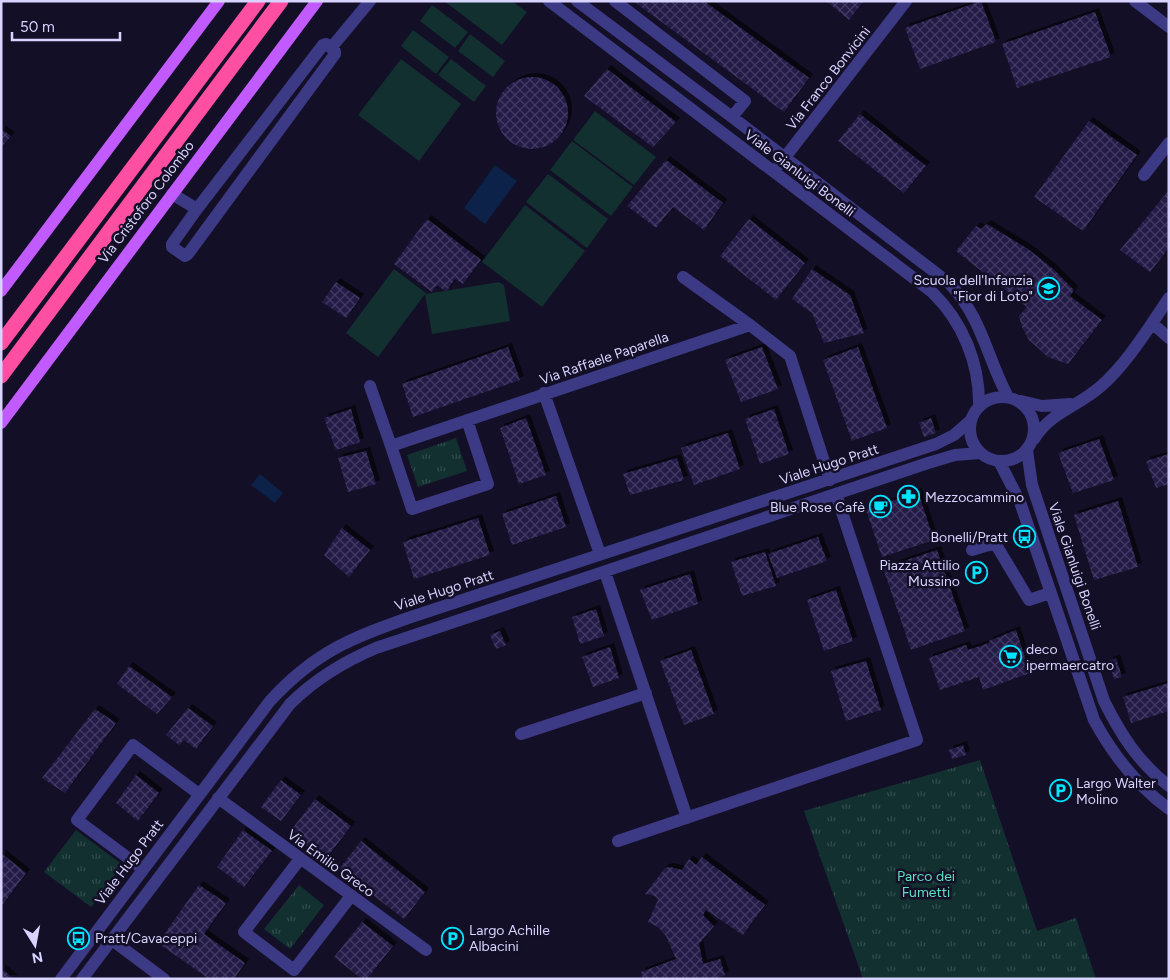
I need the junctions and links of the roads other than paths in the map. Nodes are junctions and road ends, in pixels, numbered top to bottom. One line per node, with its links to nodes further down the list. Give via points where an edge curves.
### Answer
1 (219, 1): 21 (main road)
2 (258, 1): 27 (highway)
3 (281, 1): 23 (highway, Via Cristoforo Colombo)
4 (317, 1): 18 (main road, Via Cristoforo Colombo)
5 (370, 1): 12 (street)
6 (549, 1): 16 (street, Viale Gianluigi Bonelli)
7 (577, 1): 13 (street, Viale Gianluigi Bonelli)
8 (615, 1): 13 (street, via 745,101)
9 (906, 1): 15 (street, Via Franco Bonvicini)
10 (1134, 1): 11 (street)
11 (1169, 27)
12 (331, 48): 19 (street, via 323,45); 19 (street, via 335,54 185,256 172,244)
13 (732, 117): 15 (street, Viale Gianluigi Bonelli)
14 (1169, 143): 17 (street)
15 (784, 159): 16 (street, Via Franco Bonvicini); 32 (street, Viale Gianluigi Bonelli, via 911,253 958,293 978,325 994,369)
16 (773, 172): 34 (street, Viale Gianluigi Bonelli, via 918,280 944,304 964,335 978,380)
17 (1144, 175)
18 (172, 194): 19 (street); 37 (main road, Via Cristoforo Colombo)
19 (197, 209)
20 (683, 277): 25 (street)
21 (1, 291)
22 (1169, 298): 24 (street)
23 (51, 309): 28 (highway, Via Cristoforo Colombo); 30 (highway)
24 (1152, 323): 26 (street); 33 (street, via 1109,380)
25 (750, 325): 31 (street, Via Raffaele Paparella); 42 (street, via 790,356)
26 (1169, 338)
27 (1, 343)
28 (1, 376)
29 (370, 386): 39 (street)
30 (1, 387)
31 (544, 394): 35 (street, Via Raffaele Paparella); 45 (street)
32 (1013, 398): 33 (street, via 1042,406); 34 (street, via 994,398); 38 (street, via 1032,415 1035,426)
33 (1075, 403): 38 (street, via 1049,420)
34 (979, 407): 36 (street)
35 (467, 420): 39 (street, Via Raffaele Paparella); 39 (street, via 488,484 412,509)
36 (970, 421): 40 (street, via 971,441); 42 (street, Viale Hugo Pratt, via 954,435 936,444)
37 (1, 423)
38 (1030, 445): 41 (street, via 1014,458); 50 (street, Viale Gianluigi Bonelli, via 1032,485 1104,700 1138,757)
39 (391, 446)
40 (980, 453): 41 (street); 43 (street, via 947,457)
41 (999, 460): 47 (street, via 1020,502)
42 (830, 480): 45 (street, Viale Hugo Pratt)
43 (836, 494): 46 (street); 54 (street, via 917,740)
44 (972, 550): 47 (street, via 995,544 1029,600)
45 (600, 554): 51 (street, Viale Hugo Pratt, via 382,627 334,648 294,676 276,694)
46 (605, 572): 48 (street); 52 (street, via 376,648 345,662 290,704)
47 (1050, 593): 53 (street, via 1090,710 1103,736 1131,775)
48 (646, 693): 49 (street); 54 (street)
49 (521, 734)
50 (1169, 786)
51 (199, 794): 57 (street, Viale Hugo Pratt); 57 (street, via 133,745 77,820)
52 (218, 798): 56 (street, Via Emilio Greco); 59 (street)
53 (1169, 809)
54 (687, 818): 55 (street)
55 (618, 841)
56 (300, 859): 58 (street, Via Emilio Greco); 58 (street, via 244,932 294,970)
57 (142, 869): 61 (street, Viale Hugo Pratt)
58 (351, 896): 60 (street, Via Emilio Greco)
59 (112, 940): 62 (street); 63 (street)
60 (426, 950)
61 (61, 979)
62 (82, 979)
63 (164, 979)

